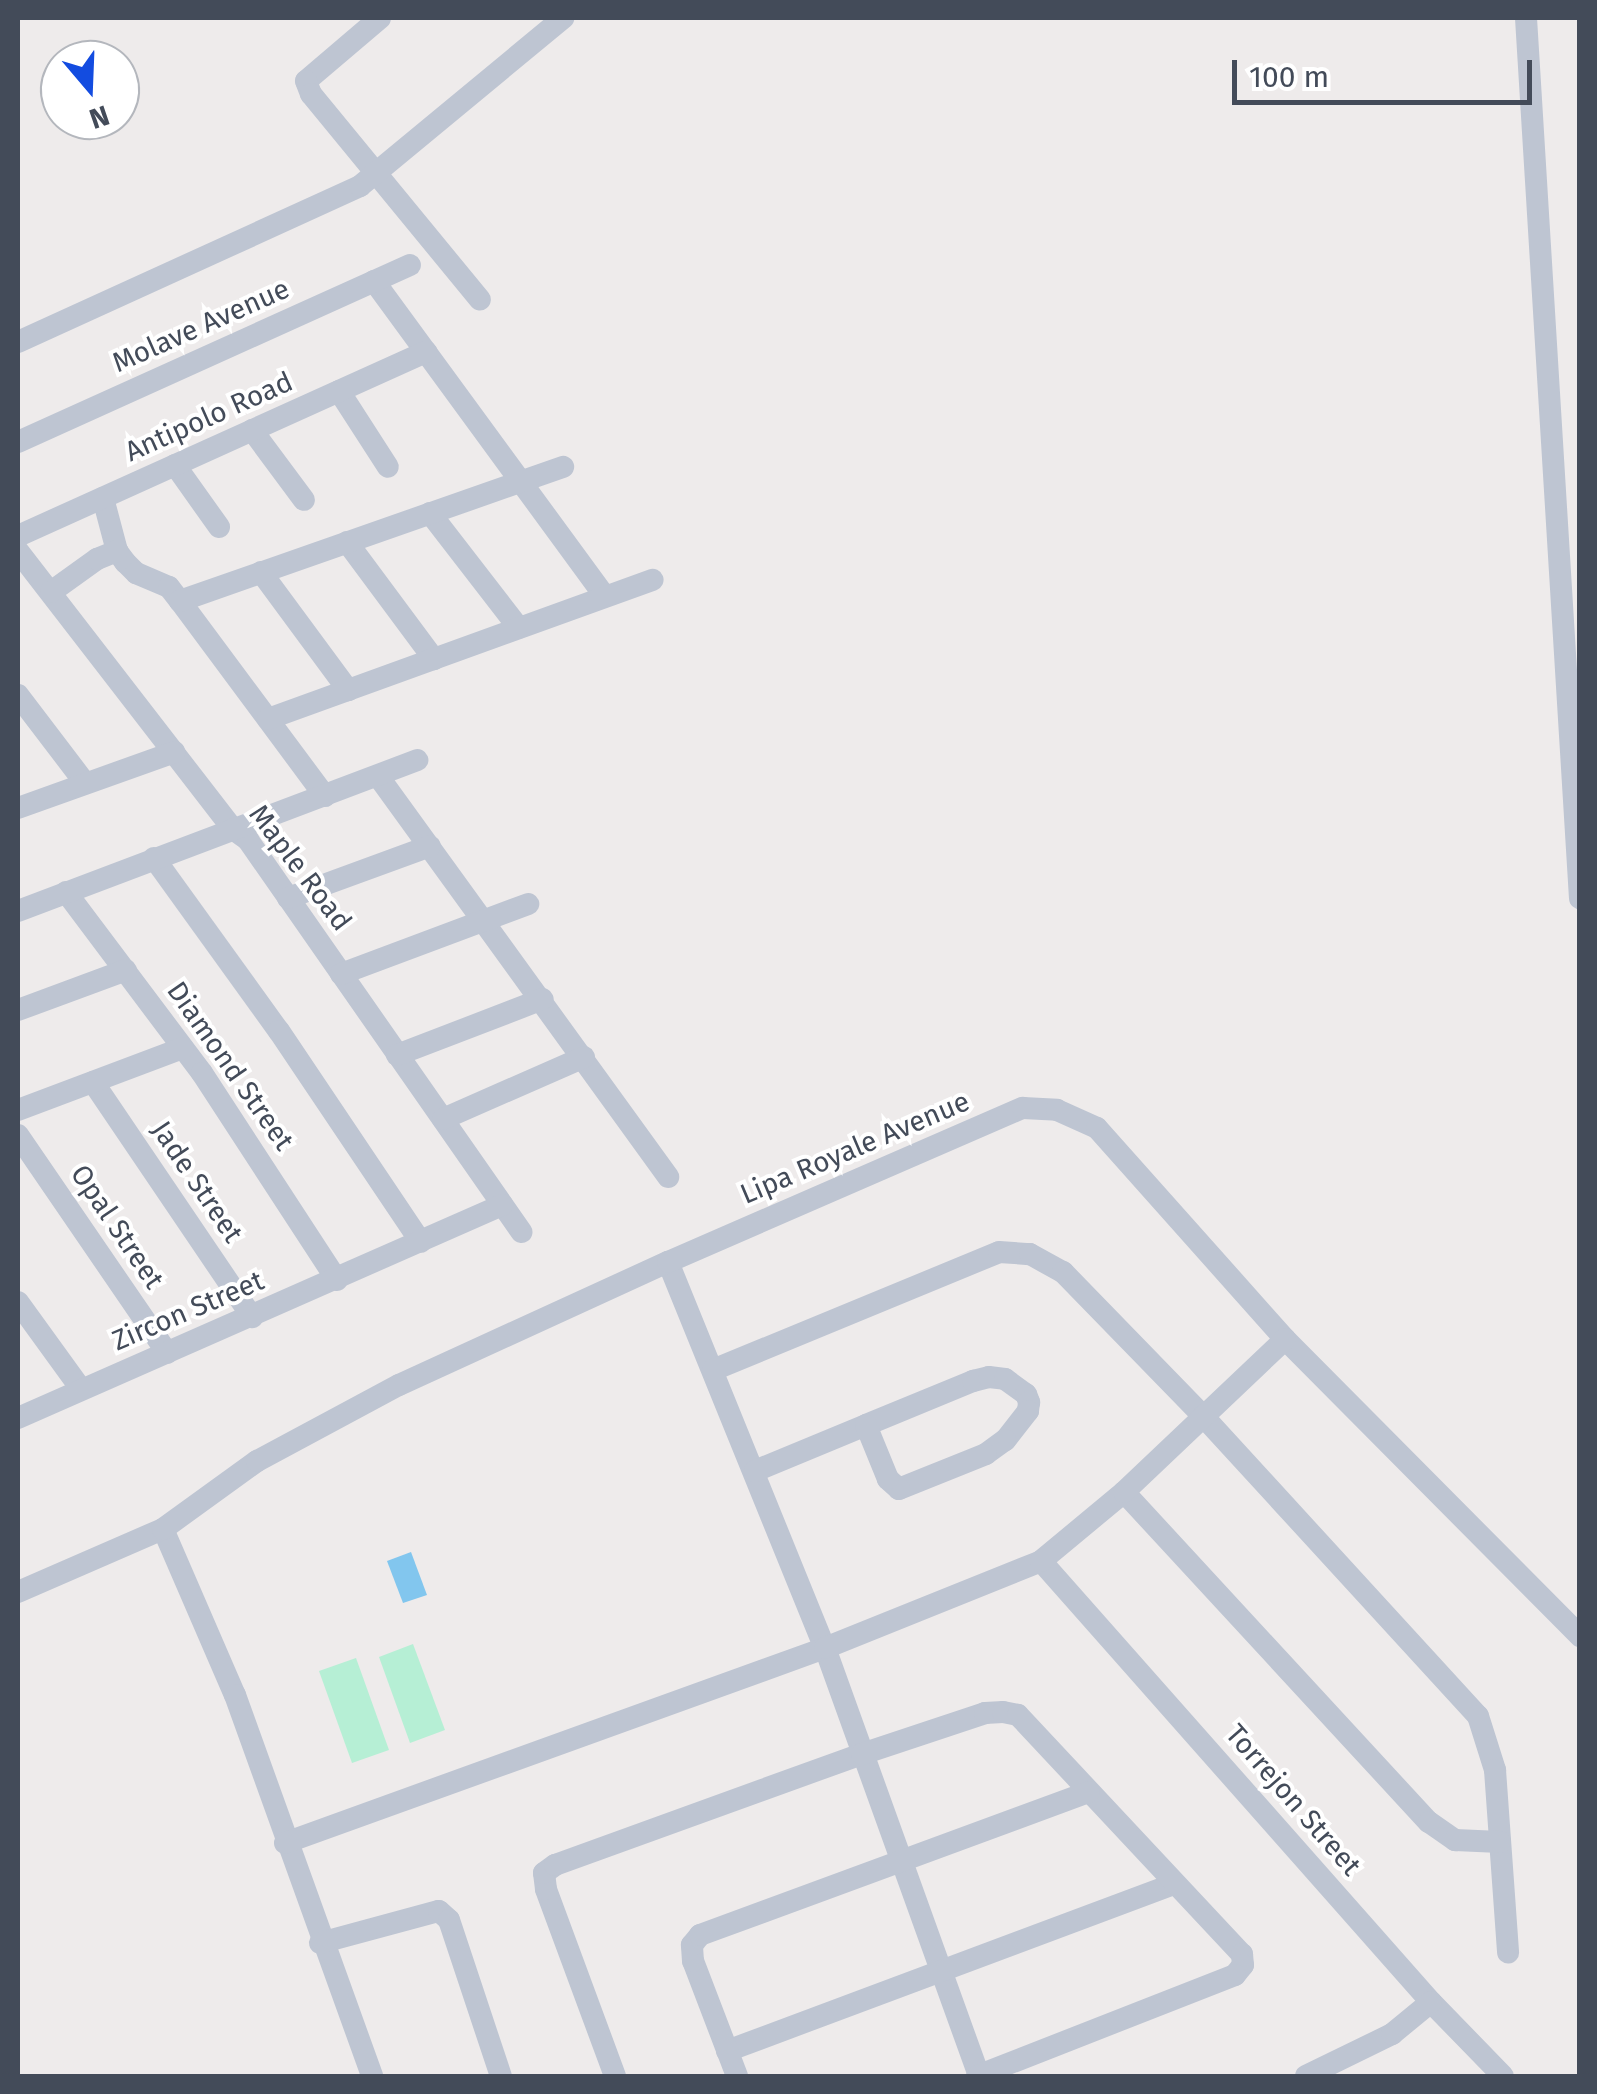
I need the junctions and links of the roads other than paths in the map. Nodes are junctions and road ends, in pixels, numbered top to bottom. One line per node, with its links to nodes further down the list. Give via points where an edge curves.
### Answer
1 (380, 18): 4 (street, via 306,81)
2 (563, 18): 4 (street)
3 (1526, 18): 46 (street)
4 (376, 174): 7 (street); 8 (street, via 323,206)
5 (410, 265): 6 (street, Molave Avenue)
6 (374, 281): 9 (street); 12 (street, Molave Avenue)
7 (480, 300)
8 (18, 342)
9 (426, 352): 10 (street, Antipolo Road); 16 (street)
10 (339, 391): 11 (street, Antipolo Road); 15 (street)
11 (252, 430): 13 (street, Antipolo Road); 18 (street)
12 (18, 442)
13 (175, 465): 17 (street, Antipolo Road); 20 (street)
14 (562, 466): 16 (street)
15 (388, 467)
16 (521, 482): 19 (street); 28 (street)
17 (103, 498): 21 (street, Antipolo Road); 24 (street)
18 (304, 500)
19 (430, 513): 22 (street); 30 (street)
20 (219, 527)
21 (18, 536)
22 (347, 542): 25 (street); 31 (street)
23 (18, 551): 27 (street, Maple Road)
24 (117, 551): 27 (street); 29 (street, via 136,573 169,588)
25 (262, 572): 29 (street); 32 (street)
26 (653, 580): 28 (street)
27 (50, 592): 35 (street, Maple Road)
28 (606, 597): 30 (street)
29 (180, 601): 34 (street)
30 (519, 628): 31 (street)
31 (434, 659): 32 (street)
32 (348, 690): 34 (street)
33 (18, 695): 38 (street)
34 (268, 719): 39 (street)
35 (174, 752): 38 (street); 41 (street, Maple Road)
36 (418, 760): 37 (street)
37 (378, 776): 39 (street); 42 (street)
38 (85, 783): 40 (street)
39 (325, 796): 41 (street)
40 (18, 808)
41 (234, 829): 43 (street); 45 (street, Maple Road)
42 (430, 846): 45 (street); 49 (street)
43 (154, 858): 44 (street); 64 (street)
44 (66, 892): 48 (street); 50 (street, Diamond Street)
45 (288, 898): 51 (street, Maple Road)
46 (1580, 898)
47 (528, 904): 49 (street)
48 (18, 911)
49 (486, 920): 51 (street); 52 (street)
50 (126, 970): 53 (street); 54 (street, Diamond Street)
51 (342, 974): 55 (street, Maple Road)
52 (543, 999): 55 (street); 56 (street)
53 (18, 1010)
54 (183, 1048): 57 (street); 66 (street, Diamond Street)
55 (397, 1054): 59 (street, Maple Road)
56 (584, 1056): 59 (street); 61 (street)
57 (92, 1082): 58 (street); 68 (street, Jade Street)
58 (18, 1110)
59 (442, 1120): 62 (street, Maple Road)
60 (18, 1135): 70 (street, Opal Street)
61 (668, 1177)
62 (502, 1205): 63 (street, Maple Road); 64 (street, Zircon Street)
63 (521, 1232)
64 (421, 1242): 66 (street, Zircon Street)
65 (668, 1262): 69 (street, Lipa Royale Avenue, via 1023,1108 1057,1110 1096,1128); 71 (street); 78 (street, Lipa Royale Avenue, via 319,1424 214,1489)
66 (337, 1280): 68 (street, Zircon Street)
67 (18, 1302): 72 (street)
68 (252, 1316): 70 (street, Zircon Street)
69 (1285, 1339): 73 (street); 81 (street, Lipa Royale Avenue)
70 (167, 1353): 72 (street, Zircon Street)
71 (713, 1370): 73 (street, via 999,1252 1030,1254 1063,1272); 76 (street)
72 (81, 1390): 74 (street, Zircon Street)
73 (1203, 1416): 77 (street); 85 (street, via 1478,1716 1495,1770)
74 (18, 1418)
75 (866, 1425): 75 (street, via 989,1377 1005,1380 1029,1402 1005,1440 986,1454 899,1489 888,1479); 76 (street)
76 (756, 1471): 82 (street)
77 (1124, 1492): 79 (street); 85 (street, via 1429,1822 1454,1840)
78 (163, 1530): 80 (street, Lipa Royale Avenue); 86 (street, via 235,1695)
79 (1041, 1561): 82 (street); 92 (street, Torrejon Street)
80 (18, 1592)
81 (1580, 1636)
82 (825, 1648): 83 (street); 86 (street)
83 (862, 1754): 84 (street, via 1003,1712 1018,1716); 87 (street); 96 (street, via 544,1874)
84 (1089, 1792): 87 (street); 88 (street)
85 (1500, 1842): 90 (street)
86 (285, 1843): 89 (street)
87 (900, 1862): 91 (street); 93 (street, via 700,1935 692,1945 693,1961)
88 (1174, 1884): 91 (street); 98 (street, via 1242,1954 1244,1965 1235,1976)
89 (320, 1943): 94 (street); 95 (street, via 439,1912 449,1920)
90 (1508, 1953)
91 (941, 1974): 93 (street); 98 (street)
92 (1431, 2002): 99 (street, via 1392,2034); 100 (street, Torrejon Street)
93 (728, 2052): 97 (street)
94 (372, 2076)
95 (501, 2076)
96 (615, 2076)
97 (736, 2076)
98 (978, 2076)
99 (1306, 2076)
100 (1503, 2076)

